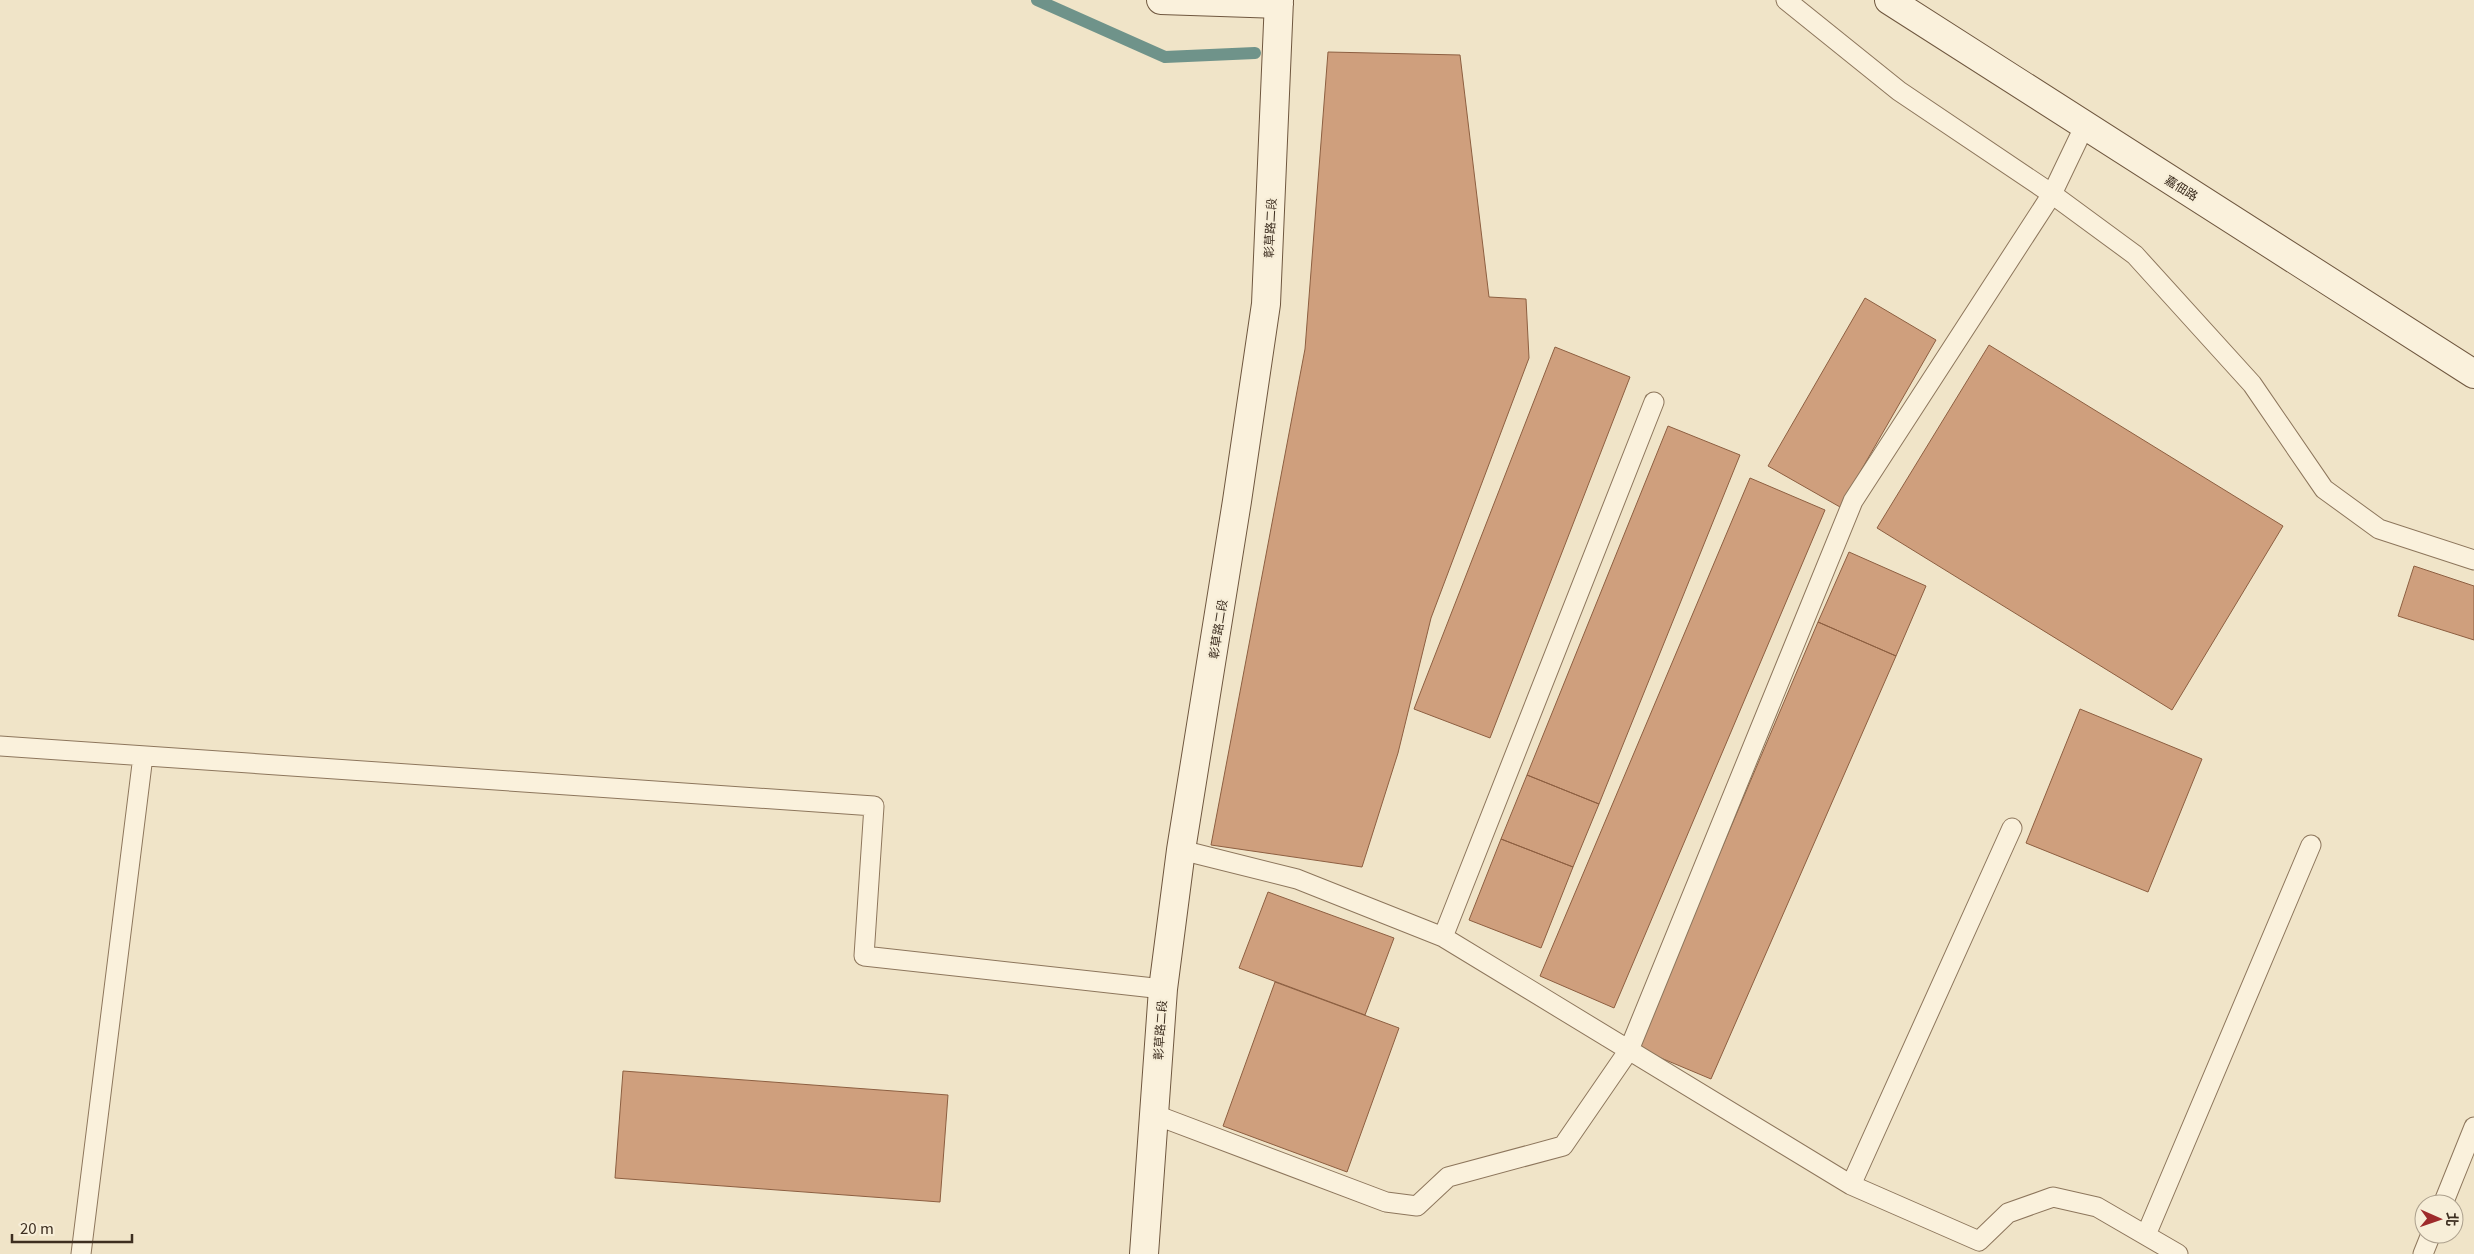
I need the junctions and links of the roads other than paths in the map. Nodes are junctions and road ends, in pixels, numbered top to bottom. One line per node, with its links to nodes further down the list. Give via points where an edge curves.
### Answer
1 (1161, 0): 4 (street)
2 (1786, 0): 6 (lane, via 1899,91)
3 (1889, 0): 5 (street, 嘉佃路)
4 (1279, 2): 14 (street, 彰草路二段, via 1266,304)
5 (2085, 125): 6 (lane); 7 (street, 嘉佃路)
6 (2052, 194): 9 (lane, via 2135,255 2252,384 2324,489 2380,529); 17 (lane, via 1853,501)
7 (2474, 374)
8 (1654, 402): 15 (lane)
9 (2474, 560)
10 (0, 746): 11 (lane)
11 (143, 756): 16 (lane, via 874,806 864,956); 23 (lane)
12 (2012, 828): 20 (lane)
13 (2311, 845): 22 (lane)
14 (1181, 850): 15 (lane, via 1297,879); 16 (street, 彰草路二段)
15 (1443, 937): 17 (lane)
16 (1163, 990): 18 (street, 彰草路二段)
17 (1629, 1050): 18 (lane, via 1563,1146 1448,1178 1417,1206 1386,1202); 20 (lane)
18 (1153, 1114): 24 (street, 彰草路二段)
19 (2474, 1127): 21 (lane)
20 (1851, 1185): 22 (lane, via 1979,1240 2008,1213 2053,1197 2097,1208)
21 (2447, 1194)
22 (2146, 1235): 25 (lane)
23 (81, 1254)
24 (1144, 1254)
25 (2178, 1254)

